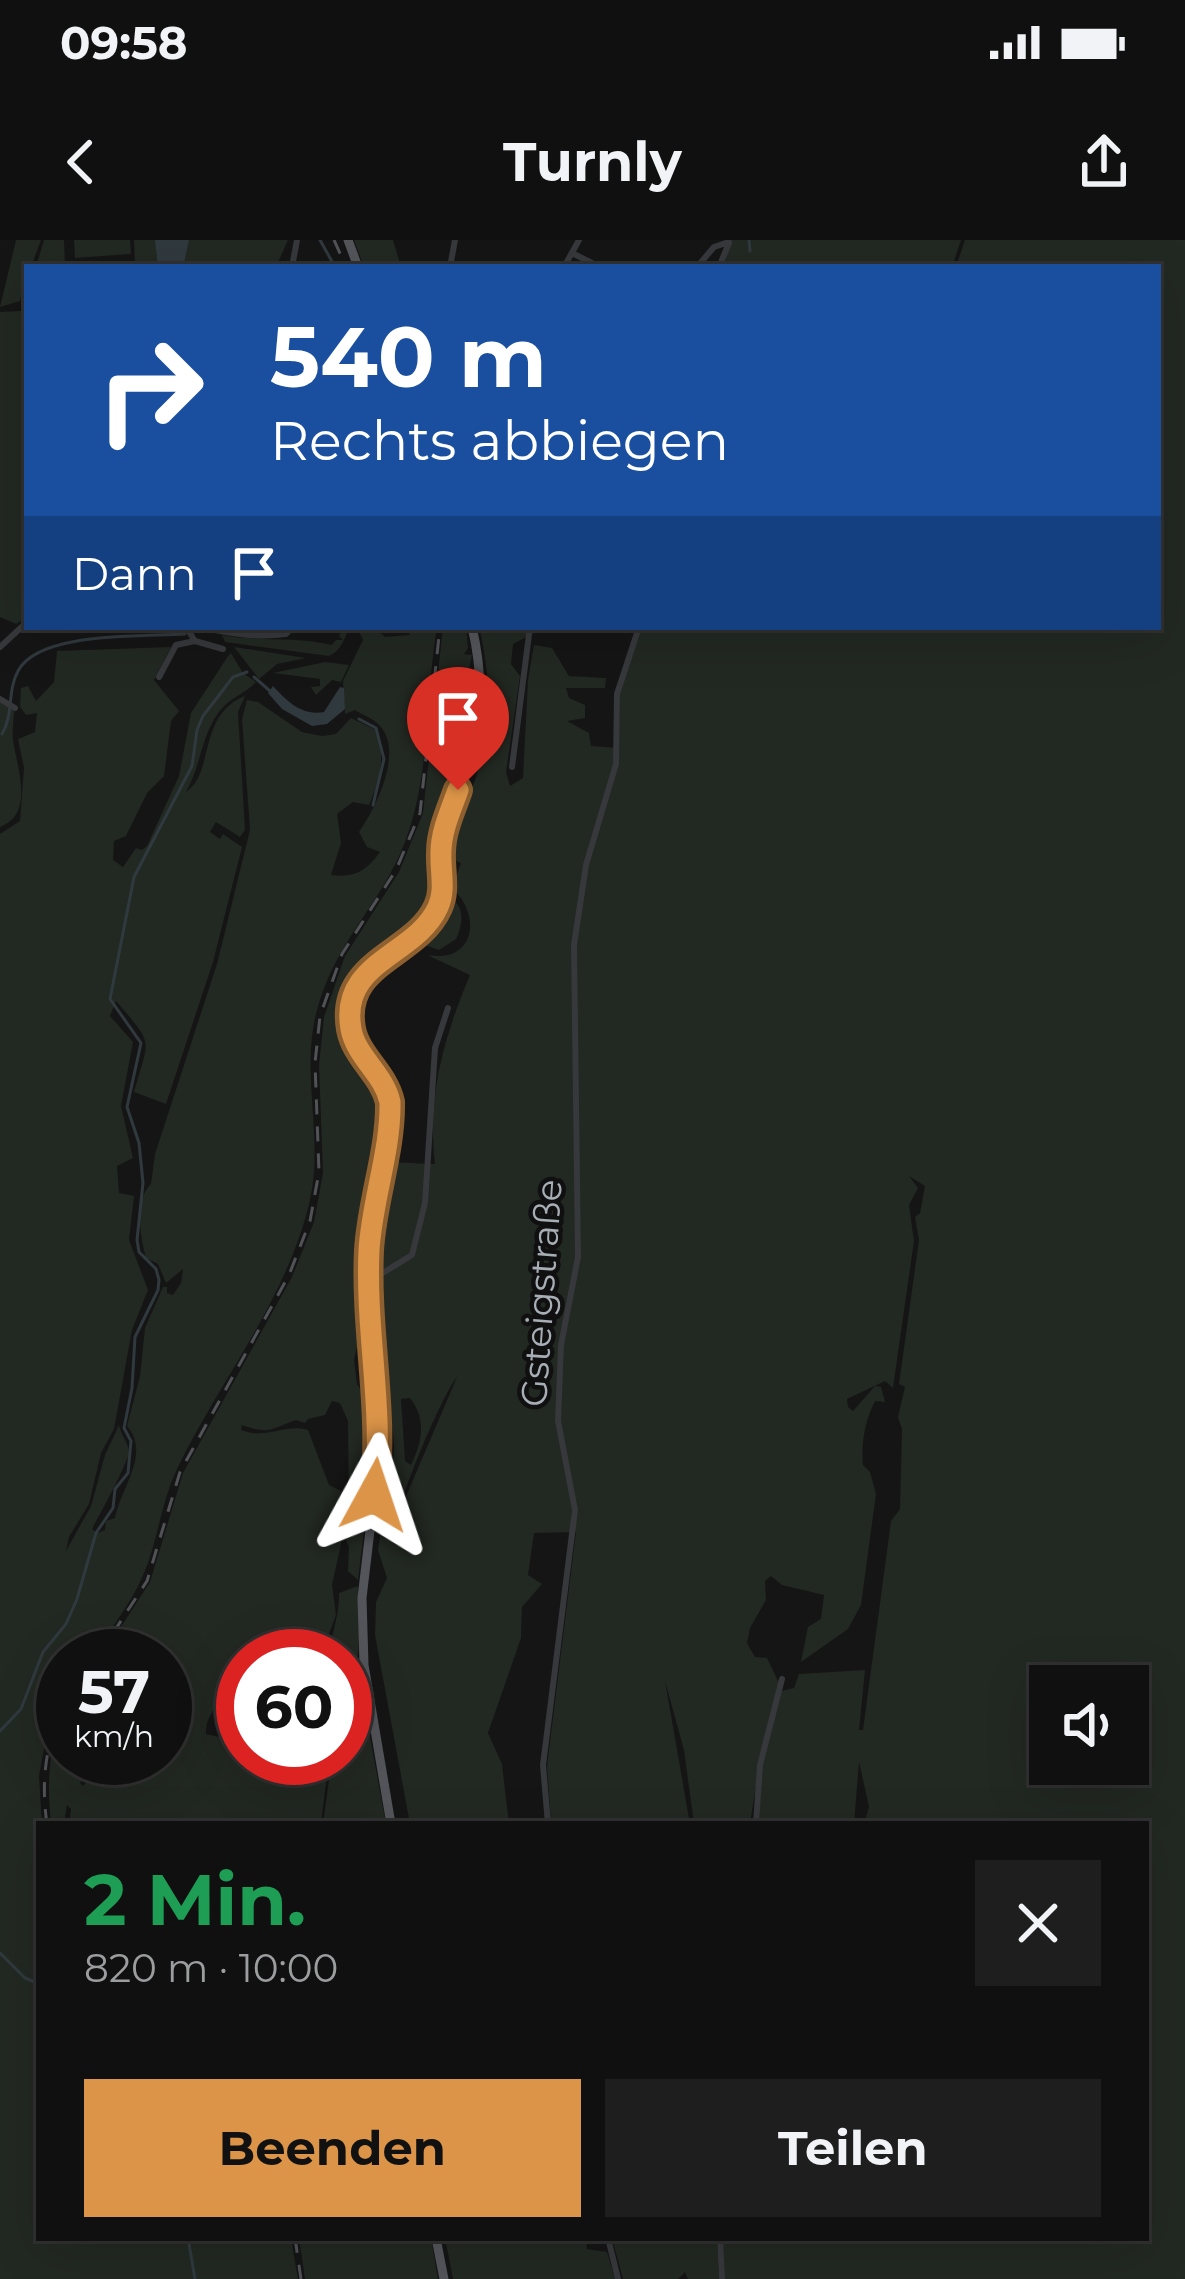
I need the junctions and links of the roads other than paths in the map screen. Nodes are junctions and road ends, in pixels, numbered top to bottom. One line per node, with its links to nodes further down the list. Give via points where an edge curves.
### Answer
1 (579, 240): 3 (street)
2 (730, 241): 6 (street)
3 (572, 254): 4 (street); 5 (street)
4 (566, 264)
5 (594, 264)
6 (700, 264)
7 (24, 625): 14 (street)
8 (215, 630): 9 (street, via 269,636)
9 (289, 630)
10 (473, 630): 21 (main road, via 480,714 443,833 440,901 420,931 365,974 351,1008 355,1041 390,1102)
11 (530, 630): 19 (street)
12 (638, 630): 24 (street, Gsteigstraße, via 617,694 616,764 586,865 574,945 578,1257 561,1345 559,1421 575,1510 543,1765)
13 (191, 634): 15 (street); 16 (street)
14 (0, 647)
15 (223, 649)
16 (159, 677)
17 (0, 699): 18 (street)
18 (13, 707)
19 (512, 767)
20 (448, 1008): 21 (street, via 435,1048 425,1203 412,1255)
21 (368, 1282): 23 (main road, via 380,1446 363,1648)
22 (782, 1678): 25 (street, via 760,1765)
23 (391, 1821)
24 (548, 1821)
25 (756, 1821)
26 (437, 2241): 29 (main road)
27 (609, 2241): 30 (street)
28 (719, 2241): 31 (street)
29 (444, 2279)
30 (618, 2279)
31 (722, 2279)

